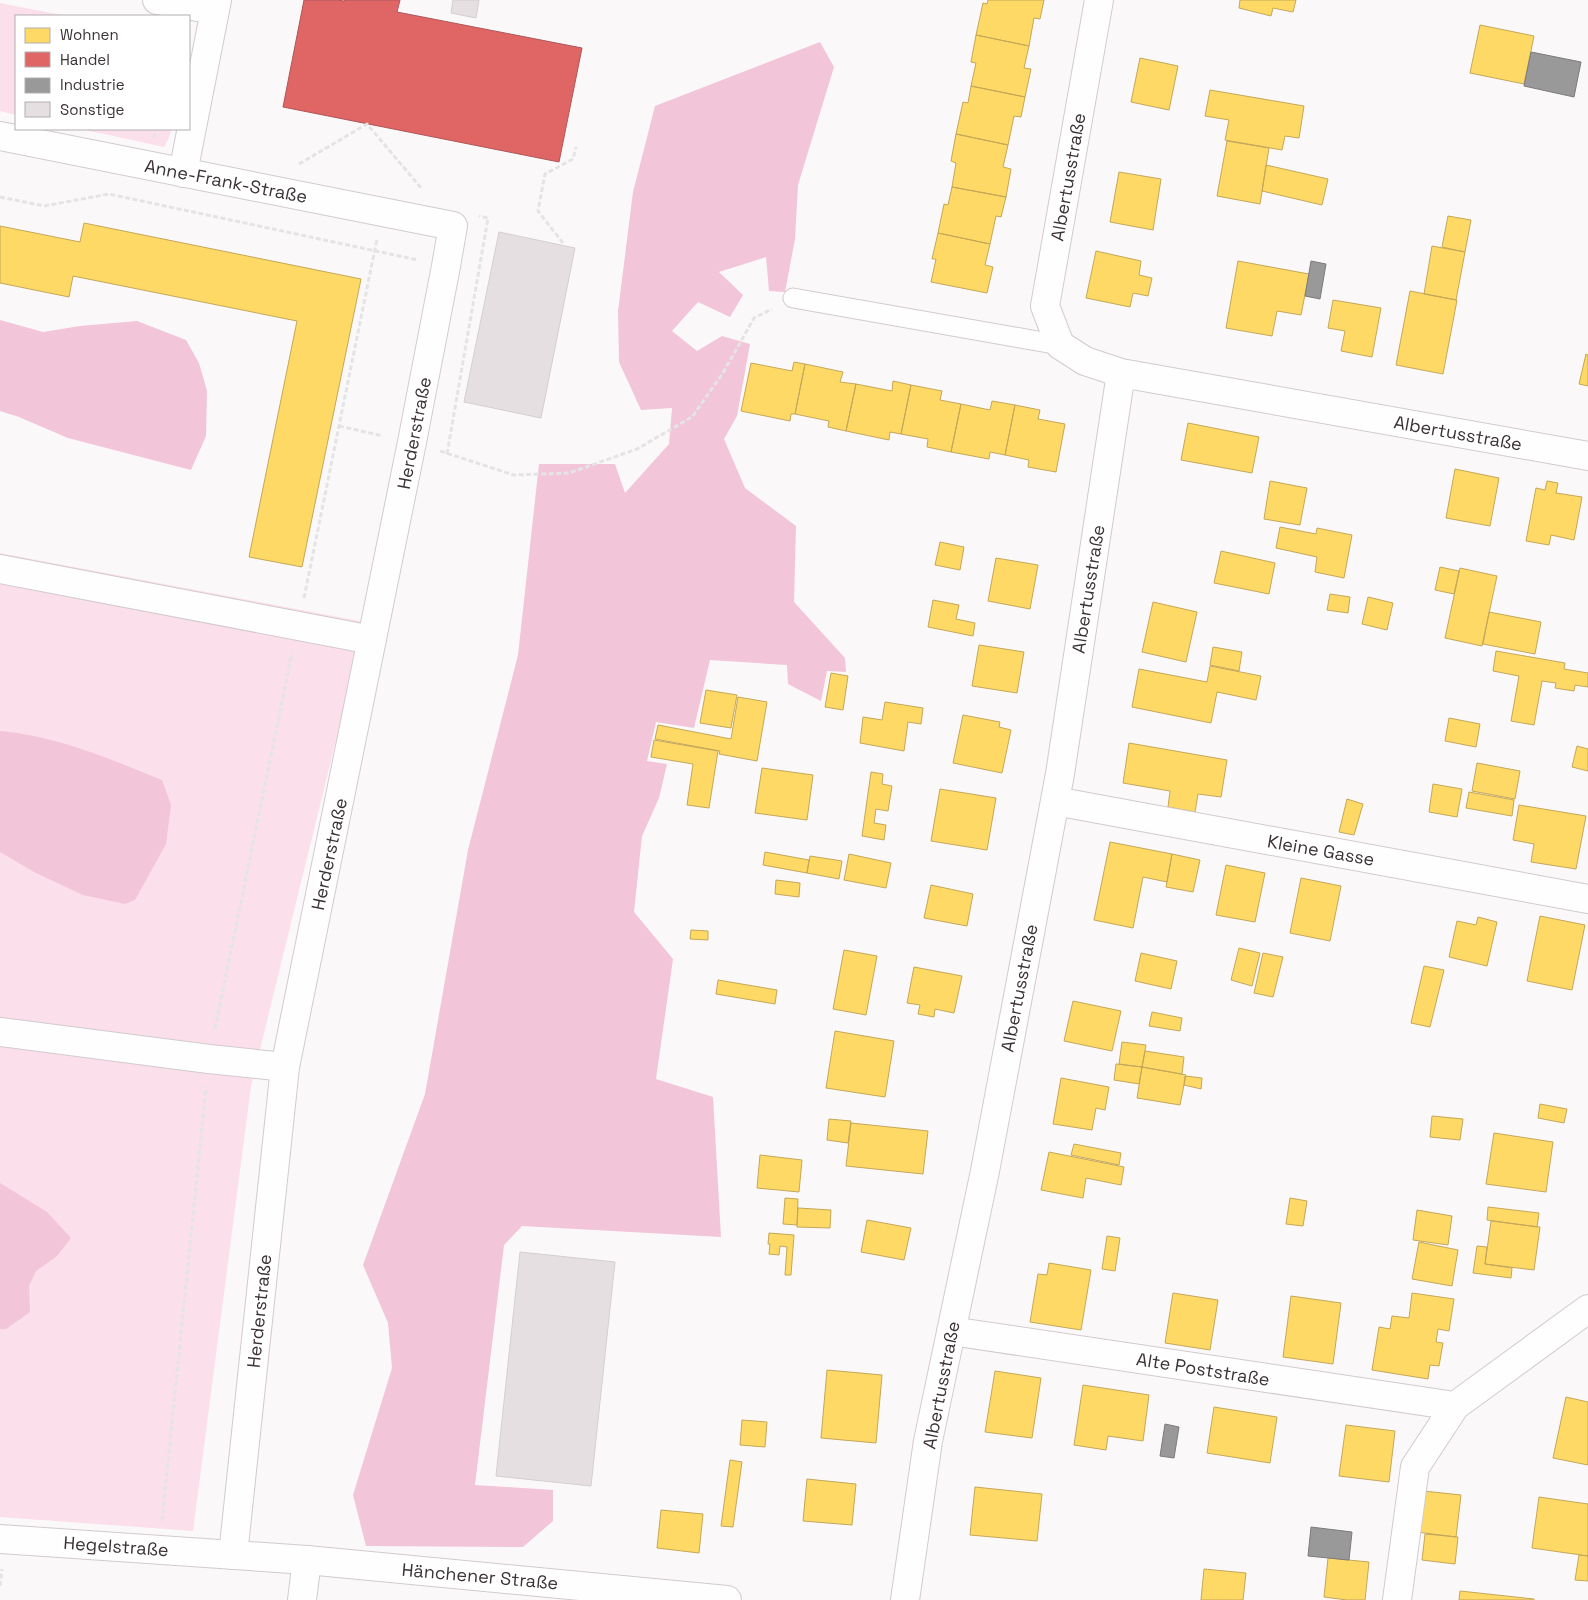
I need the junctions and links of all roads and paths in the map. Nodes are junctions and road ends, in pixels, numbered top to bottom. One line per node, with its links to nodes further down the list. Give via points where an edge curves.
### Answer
1 (157, 0): 3 (street)
2 (1099, 0): 17 (street, Albertusstraße, via 1045,306)
3 (216, 5): 8 (street)
4 (367, 124): 7 (path)
5 (0, 136): 8 (street, Anne-Frank-Straße)
6 (576, 147): 12 (path, via 573,159 545,174 538,211)
7 (294, 167)
8 (182, 173): 10 (street, Anne-Frank-Straße)
9 (0, 197): 13 (path, via 44,206 109,194)
10 (382, 212): 11 (street, Anne-Frank-Straße); 13 (path)
11 (452, 226): 14 (street, Herderstraße)
12 (563, 243)
13 (375, 251): 14 (path); 19 (path)
14 (446, 266): 15 (path); 20 (street, Herderstraße)
15 (479, 273)
16 (793, 298): 17 (lane); 20 (path, via 754,318 723,374 692,417 637,449 569,473 514,475)
17 (1060, 345): 18 (street, Albertusstraße, via 1085,361)
18 (1121, 373): 21 (street, Albertusstraße); 25 (street, Albertusstraße)
19 (339, 426): 20 (path); 23 (path)
20 (412, 442): 24 (street, Herderstraße)
21 (1588, 456)
22 (0, 569): 23 (street)
23 (298, 626): 24 (street); 28 (path)
24 (372, 640): 29 (street, Herderstraße)
25 (1055, 801): 26 (street, Kleine Gasse); 31 (street, Albertusstraße, via 985,1171)
26 (1588, 900)
27 (0, 1032): 28 (street)
28 (209, 1059): 29 (street); 34 (path)
29 (285, 1067): 35 (street, Herderstraße)
30 (1588, 1309): 32 (street)
31 (951, 1331): 32 (street, Alte Poststraße); 41 (street, Albertusstraße, via 928,1441)
32 (1455, 1406): 42 (street, via 1415,1467)
33 (0, 1539): 34 (street, Hegelstraße)
34 (159, 1549): 35 (street, Hegelstraße)
35 (233, 1555): 36 (street, Hänchener Straße)
36 (307, 1560): 39 (street); 40 (street, Hänchener Straße)
37 (2, 1568): 38 (path)
38 (0, 1586)
39 (302, 1600)
40 (727, 1600)
41 (905, 1600)
42 (1397, 1600)

